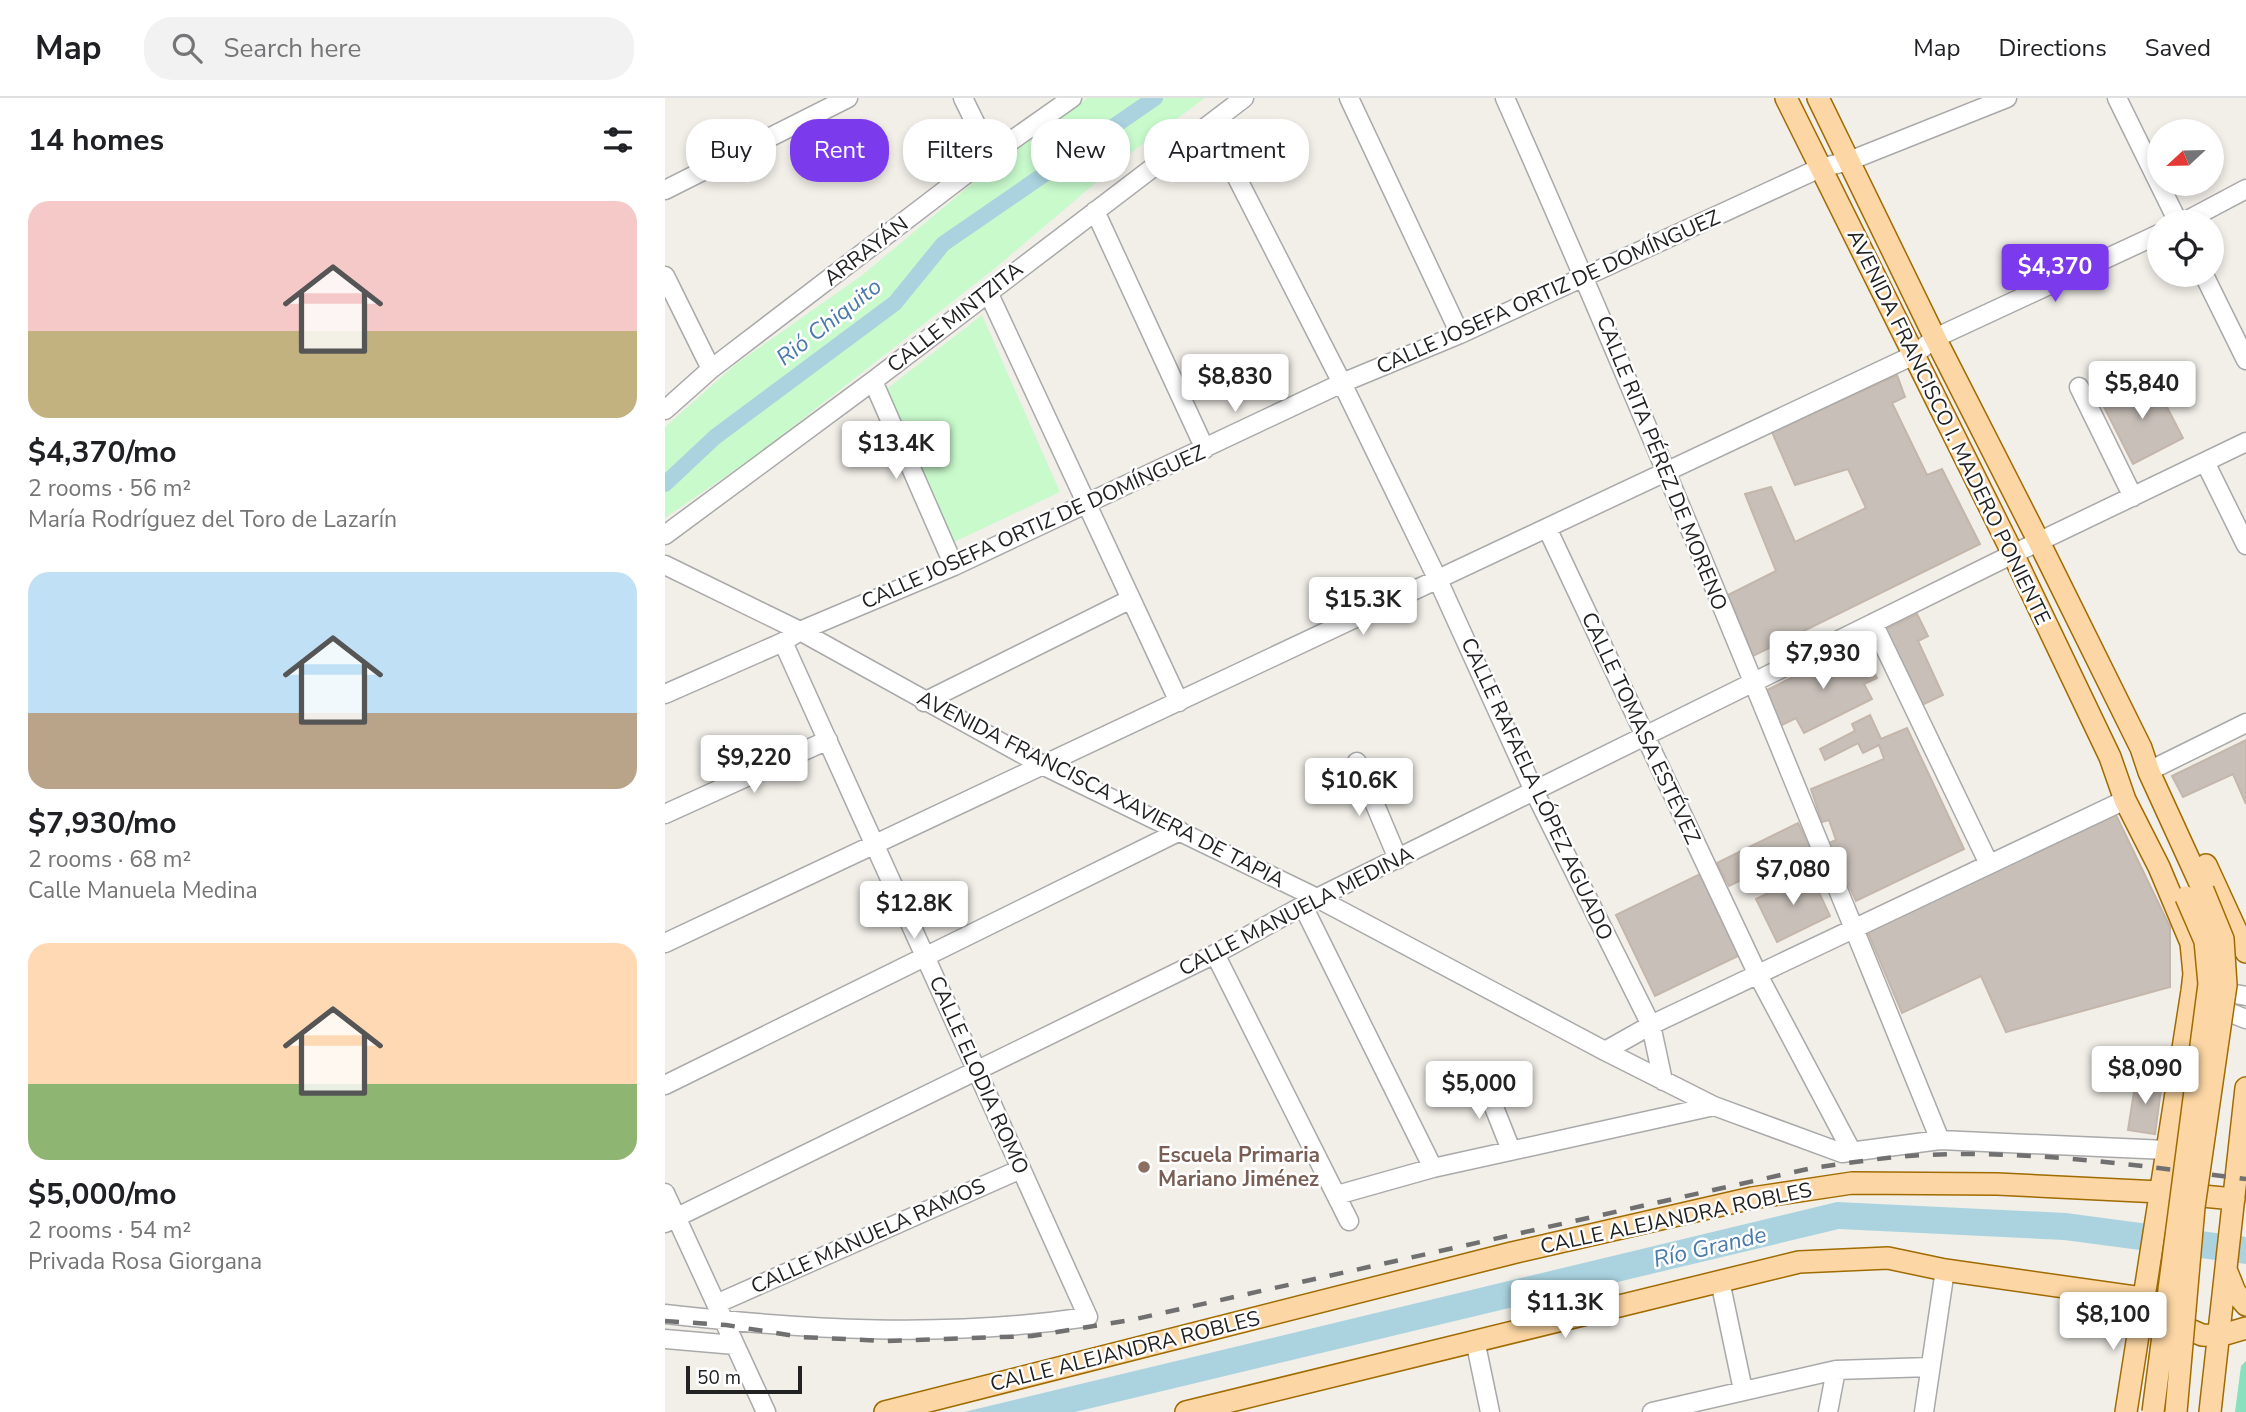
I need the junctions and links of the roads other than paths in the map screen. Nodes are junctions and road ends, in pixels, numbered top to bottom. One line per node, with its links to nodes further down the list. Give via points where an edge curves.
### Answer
1 (848, 98): 20 (street)
2 (963, 98): 11 (street)
3 (1072, 98): 13 (street, ARRAYÁN)
4 (1244, 98): 12 (street, CALLE MINTZITA)
5 (1349, 98): 30 (street)
6 (1505, 98): 26 (street, CALLE RITA PÉREZ DE MORENO)
7 (1786, 98): 15 (main road, AVENIDA FRANCISCO I. MADERO PONIENTE)
8 (1818, 98): 14 (main road, AVENIDA FRANCISCO I. MADERO PONIENTE)
9 (2007, 98): 14 (street, CALLE JOSEFA ORTIZ DE DOMÍNGUEZ)
10 (2117, 98): 21 (street)
11 (973, 119)
12 (1218, 119)
13 (1017, 137)
14 (1849, 161): 15 (street, CALLE JOSEFA ORTIZ DE DOMÍNGUEZ); 31 (main road, AVENIDA FRANCISCO I. MADERO PONIENTE)
15 (1820, 168): 26 (street, CALLE JOSEFA ORTIZ DE DOMÍNGUEZ); 32 (main road, AVENIDA FRANCISCO I. MADERO PONIENTE)
16 (1144, 174): 23 (street, CALLE MINTZITA)
17 (956, 182): 34 (street, ARRAYÁN)
18 (1239, 182): 36 (street, CALLE RAFAELA LÓPEZ AGUADO)
19 (2246, 189): 22 (street)
20 (665, 190)
21 (2172, 210)
22 (2207, 210)
23 (1095, 211): 28 (street, CALLE MINTZITA); 40 (street)
24 (2147, 240): 31 (street)
25 (665, 276): 29 (street)
26 (1585, 278): 30 (street, CALLE JOSEFA ORTIZ DE DOMÍNGUEZ); 42 (street, CALLE RITA PÉREZ DE MORENO)
27 (2210, 287): 33 (street)
28 (988, 292): 35 (street, CALLE MINTZITA); 44 (street)
29 (672, 306): 34 (street)
30 (1460, 334): 36 (street, CALLE JOSEFA ORTIZ DE DOMÍNGUEZ)
31 (1935, 338): 32 (street); 47 (main road, AVENIDA FRANCISCO I. MADERO PONIENTE)
32 (1914, 355): 42 (street); 49 (main road, AVENIDA FRANCISCO I. MADERO PONIENTE)
33 (2246, 360)
34 (711, 369): 38 (street, ARRAYÁN)
35 (873, 381): 46 (street, CALLE MINTZITA); 51 (street)
36 (1342, 383): 40 (street, CALLE JOSEFA ORTIZ DE DOMÍNGUEZ); 52 (street, CALLE RAFAELA LÓPEZ AGUADO)
37 (2079, 387): 43 (street)
38 (665, 410)
39 (2246, 442): 41 (street, CALLE MANUELA MEDINA)
40 (1205, 449): 44 (street, CALLE JOSEFA ORTIZ DE DOMÍNGUEZ)
41 (2205, 462): 43 (street, CALLE MANUELA MEDINA); 48 (street)
42 (1666, 472): 45 (street); 57 (street, CALLE RITA PÉREZ DE MORENO)
43 (2133, 497): 47 (street, CALLE MANUELA MEDINA)
44 (1084, 504): 51 (street, CALLE JOSEFA ORTIZ DE DOMÍNGUEZ); 53 (street)
45 (1547, 528): 52 (street); 62 (street, CALLE TOMASA ESTÉVEZ)
46 (665, 535)
47 (2039, 542): 49 (street, CALLE MANUELA MEDINA); 64 (main road, AVENIDA FRANCISCO I. MADERO PONIENTE)
48 (2246, 545)
49 (2013, 554): 54 (street, CALLE MANUELA MEDINA); 65 (main road, AVENIDA FRANCISCO I. MADERO PONIENTE)
50 (665, 565): 55 (street, AVENIDA FRANCISCA XAVIERA DE TAPIA)
51 (954, 566): 55 (street, CALLE JOSEFA ORTIZ DE DOMÍNGUEZ)
52 (1438, 580): 60 (street); 69 (street, CALLE RAFAELA LÓPEZ AGUADO)
53 (1131, 599): 59 (street); 60 (street)
54 (1873, 623): 57 (street, CALLE MANUELA MEDINA); 75 (street)
55 (800, 631): 56 (street, CALLE JOSEFA ORTIZ DE DOMÍNGUEZ); 59 (street, AVENIDA FRANCISCA XAVIERA DE TAPIA)
56 (783, 642): 58 (street, CALLE JOSEFA ORTIZ DE DOMÍNGUEZ); 63 (street, CALLE ELODIA ROMO)
57 (1752, 683): 62 (street, CALLE MANUELA MEDINA); 78 (street, CALLE RITA PÉREZ DE MORENO)
58 (665, 694)
59 (924, 702): 67 (street, AVENIDA FRANCISCA XAVIERA DE TAPIA)
60 (1179, 702): 67 (street)
61 (2246, 723): 68 (street)
62 (1645, 736): 69 (street, CALLE MANUELA MEDINA); 83 (street, CALLE TOMASA ESTÉVEZ)
63 (828, 740): 71 (street); 73 (street, CALLE ELODIA ROMO)
64 (2141, 748): 68 (main road, AVENIDA FRANCISCO I. MADERO PONIENTE); 76 (main road, AVENIDA FRANCISCO I. MADERO PONIENTE)
65 (2111, 757): 70 (main road, AVENIDA FRANCISCO I. MADERO PONIENTE); 76 (main road, AVENIDA FRANCISCO I. MADERO PONIENTE, via 2133,782)
66 (1357, 762): 74 (street)
67 (1042, 765): 72 (street, AVENIDA FRANCISCA XAVIERA DE TAPIA); 73 (street)
68 (2159, 766): 80 (main road, AVENIDA FRANCISCO I. MADERO PONIENTE)
69 (1534, 791): 74 (street, CALLE MANUELA MEDINA); 87 (street, CALLE RAFAELA LÓPEZ AGUADO)
70 (2125, 800): 75 (street); 84 (main road, AVENIDA FRANCISCO I. MADERO PONIENTE, via 2191,943)
71 (665, 814)
72 (1179, 831): 77 (street, AVENIDA FRANCISCA XAVIERA DE TAPIA); 82 (street)
73 (875, 845): 79 (street); 82 (street, CALLE ELODIA ROMO)
74 (1398, 859): 77 (street, CALLE MANUELA MEDINA)
75 (1989, 864): 78 (street)
76 (2195, 894): 131 (main road, AVENIDA FRANCISCO I. MADERO PONIENTE, bridge, via 2209,984); 132 (main road, AVENIDA FRANCISCO I. MADERO PONIENTE, bridge, via 2223,939 2227,985 2194,1207)
77 (1310, 902): 81 (street, CALLE MANUELA MEDINA); 88 (street, AVENIDA FRANCISCA XAVIERA DE TAPIA); 99 (street)
78 (1854, 929): 83 (street); 95 (street, CALLE RITA PÉREZ DE MORENO)
79 (665, 943)
80 (2246, 952)
81 (1215, 954): 89 (street, CALLE MANUELA MEDINA); 102 (street)
82 (925, 957): 89 (street, CALLE ELODIA ROMO); 91 (street)
83 (1758, 975): 87 (street); 98 (street, CALLE TOMASA ESTÉVEZ)
84 (2191, 995): 85 (street, via 2215,990); 86 (street); 97 (main road, AVENIDA FRANCISCO I. MADERO PONIENTE)
85 (2246, 996)
86 (2246, 1019)
87 (1651, 1026): 88 (street); 90 (street, CALLE RAFAELA LÓPEZ AGUADO)
88 (1605, 1051): 90 (street, AVENIDA FRANCISCA XAVIERA DE TAPIA)
89 (977, 1071): 100 (street, CALLE ELODIA ROMO); 105 (street, CALLE MANUELA MEDINA)
90 (1663, 1081): 94 (street, AVENIDA FRANCISCA XAVIERA DE TAPIA)
91 (665, 1085)
92 (1461, 1088): 96 (street, via 1482,1077)
93 (2246, 1088): 104 (main road)
94 (1714, 1106): 96 (street); 98 (street, AVENIDA FRANCISCA XAVIERA DE TAPIA)
95 (1940, 1140): 97 (street); 98 (street)
96 (1511, 1150): 99 (street)
97 (2167, 1150): 103 (main road, AVENIDA FRANCISCO I. MADERO PONIENTE)
98 (1847, 1153)
99 (1433, 1168): 102 (street)
100 (1021, 1169): 111 (street, CALLE MANUELA RAMOS); 114 (street, CALLE ELODIA ROMO, via 1088,1317 991,1328 821,1328)
101 (665, 1193): 105 (street)
102 (1337, 1195): 106 (street)
103 (2159, 1202): 104 (main road, CALLE ALEJANDRA ROBLES); 110 (main road, AVENIDA FRANCISCO I. MADERO PONIENTE); 124 (main road, CALLE ALEJANDRA ROBLES, via 1997,1184 1852,1183 1752,1198 1512,1253)
104 (2233, 1209): 108 (main road)
105 (671, 1220): 111 (street)
106 (1349, 1221)
107 (1945, 1270): 109 (main road, via 1888,1258 1847,1258 1799,1262); 110 (main road); 120 (street)
108 (2227, 1272): 112 (main road); 116 (main road)
109 (1720, 1281): 118 (main road); 122 (street)
110 (2142, 1298): 116 (main road, via 2170,1321 2202,1335); 130 (main road)
111 (716, 1304): 114 (street)
112 (2246, 1305)
113 (665, 1314): 114 (street)
114 (724, 1321): 119 (street)
115 (2246, 1328): 116 (main road)
116 (2219, 1336): 133 (main road)
117 (665, 1339): 119 (street)
118 (1475, 1340): 125 (main road); 126 (street)
119 (735, 1345): 123 (street)
120 (1930, 1367): 121 (street); 129 (street)
121 (1836, 1370): 122 (street); 128 (street)
122 (1743, 1390): 127 (street)
123 (765, 1412)
124 (885, 1412)
125 (1186, 1412)
126 (1490, 1412)
127 (1652, 1412)
128 (1828, 1412)
129 (1924, 1412)
130 (2126, 1412)
131 (2153, 1412)
132 (2176, 1412)
133 (2210, 1412)

